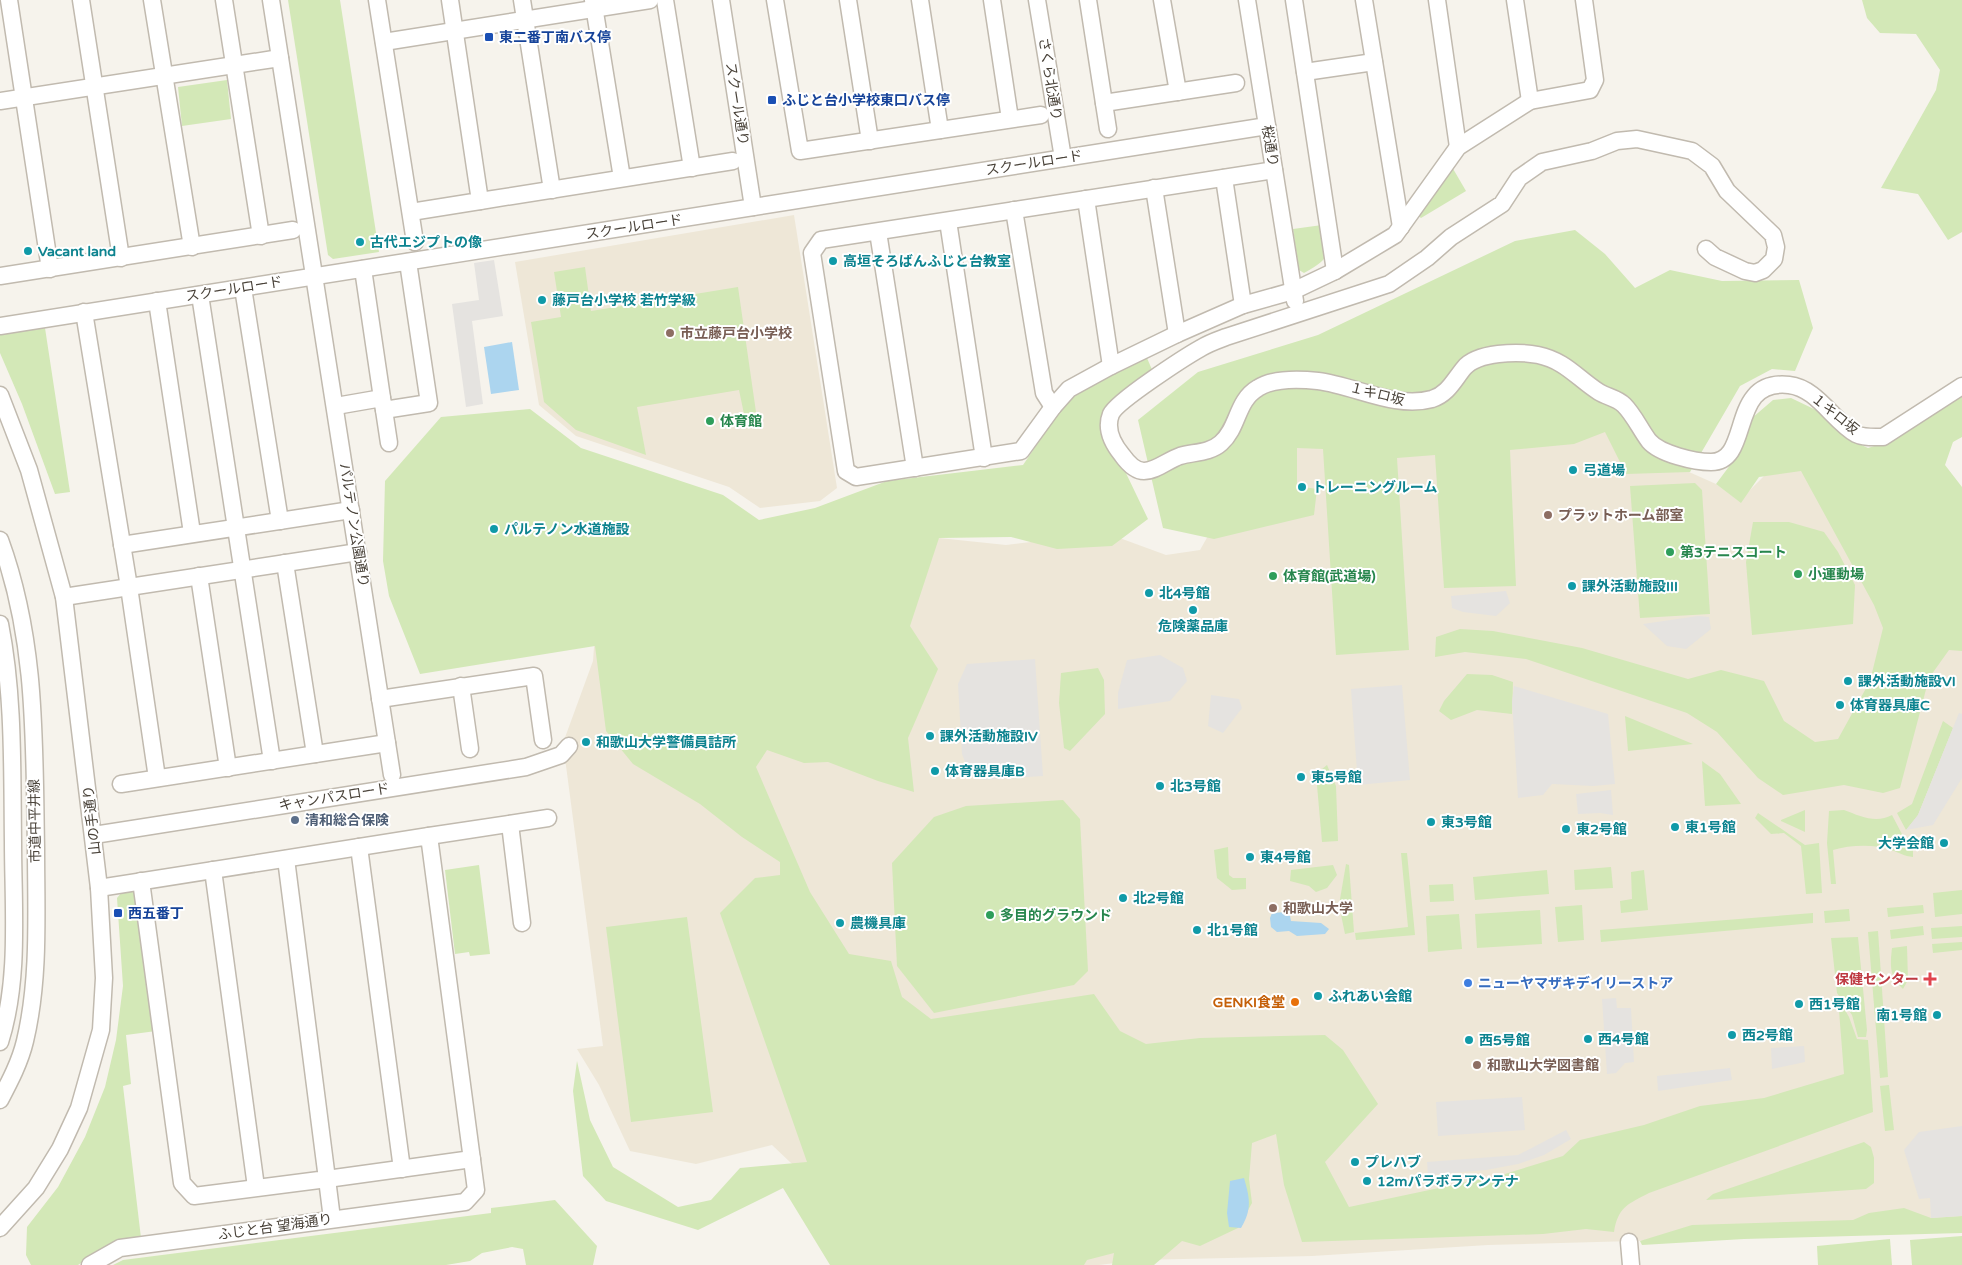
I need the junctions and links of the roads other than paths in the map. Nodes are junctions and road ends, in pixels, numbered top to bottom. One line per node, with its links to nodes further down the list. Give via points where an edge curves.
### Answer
1 (9, 0): 37 (street)
2 (81, 0): 35 (street)
3 (152, 0): 33 (street)
4 (224, 0): 31 (street)
5 (271, 0): 29 (street)
6 (377, 0): 28 (street)
7 (450, 0): 27 (street)
8 (522, 0): 26 (street)
9 (650, 0): 25 (street)
10 (665, 0): 50 (street)
11 (721, 0): 58 (street, スクール通り)
12 (776, 0): 46 (street, via 800,151)
13 (848, 0): 46 (street)
14 (920, 0): 45 (street)
15 (992, 0): 42 (street)
16 (1037, 0): 48 (street, さくら北通り)
17 (1088, 0): 40 (street)
18 (1162, 0): 36 (street)
19 (1247, 0): 43 (street, 桜通り)
20 (1294, 0): 32 (street)
21 (1364, 0): 30 (street)
22 (1437, 0): 47 (street)
23 (1515, 0): 39 (street)
24 (1584, 0): 39 (street, via 1595,80 1590,90)
25 (594, 5): 26 (street); 52 (street)
26 (525, 20): 27 (street); 55 (street)
27 (454, 31): 28 (street); 57 (street)
28 (384, 42): 60 (street)
29 (280, 58): 31 (street); 75 (street, パルテノン公園通り)
30 (1374, 62): 32 (street); 62 (street)
31 (234, 65): 33 (street); 65 (street)
32 (1305, 72): 73 (street)
33 (164, 77): 35 (street); 67 (street)
34 (1236, 83): 36 (street)
35 (95, 87): 37 (street); 69 (street)
36 (1178, 92): 40 (street)
37 (25, 98): 38 (street); 71 (street)
38 (0, 101)
39 (1530, 101): 47 (street)
40 (1104, 104): 44 (street)
41 (1041, 115): 42 (street)
42 (1010, 119): 45 (street)
43 (1267, 126): 48 (street, スクールロード); 51 (street, 桜通り)
44 (1108, 129)
45 (940, 130): 46 (street)
46 (870, 141)
47 (1458, 147): 62 (street)
48 (1063, 158): 58 (street, スクールロード)
49 (733, 161): 50 (street)
50 (692, 168): 52 (street)
51 (1274, 170): 53 (street); 77 (street, 桜通り)
52 (622, 178): 55 (street)
53 (1224, 178): 54 (street); 80 (street)
54 (1154, 188): 56 (street); 84 (street)
55 (552, 190): 57 (street)
56 (1086, 199): 59 (street); 85 (street)
57 (480, 201): 60 (street)
58 (753, 207): 70 (street, スクールロード)
59 (1014, 210): 61 (street); 90 (street, via 1044,392)
60 (411, 212): 66 (street)
61 (948, 222): 64 (street); 92 (street)
62 (1401, 227): 73 (street, via 1395,235)
63 (293, 230): 65 (street)
64 (878, 232): 93 (street); 93 (street, via 821,240 812,253 846,471 856,478)
65 (261, 236): 67 (street)
66 (415, 242)
67 (192, 247): 69 (street)
68 (1706, 249): 82 (street, via 1715,257 1755,273 1774,259 1776,246 1773,235 1727,191 1712,166 1692,151 1637,139 1617,141 1592,151 1542,162 1519,178 1502,204 1451,237 1389,284)
69 (121, 258): 71 (street)
70 (408, 262): 72 (street, スクールロード); 88 (street, via 429,408)
71 (50, 269): 74 (street)
72 (364, 269): 75 (street, スクールロード); 88 (street)
73 (1335, 271): 77 (street)
74 (0, 276)
75 (315, 276): 76 (street, スクールロード); 89 (street, パルテノン公園通り)
76 (243, 288): 78 (street, スクールロード); 95 (street)
77 (1293, 291): 80 (street); 82 (street, 桜通り)
78 (200, 295): 79 (street, スクールロード); 96 (street)
79 (157, 301): 81 (street, スクールロード); 97 (street)
80 (1243, 305): 84 (street)
81 (84, 312): 83 (street, スクールロード); 99 (street)
82 (1298, 315): 86 (street, １キロ坂, via 1202,347 1112,412 1111,437 1134,469 1144,471 1180,456 1205,452 1220,444 1231,431 1245,399 1258,388 1276,381 1315,381 1411,402 1435,398 1447,391 1466,365 1495,354 1536,355 1564,364 1601,394 1621,402 1658,449 1675,456 1712,462 1731,454 1746,409 1764,388 1791,385 1806,390 1856,434 1870,438 1883,437)
83 (0, 326)
84 (1177, 334): 85 (street)
85 (1111, 366): 90 (street, via 1069,389)
86 (1962, 386)
87 (0, 395): 105 (street, 山の手通り, via 29,470)
88 (383, 404): 89 (street); 91 (street)
89 (336, 406): 94 (street, パルテノン公園通り)
90 (1053, 407): 92 (street, via 1021,452)
91 (389, 443)
92 (984, 458): 93 (street)
93 (915, 468)
94 (351, 510): 95 (street); 100 (street, パルテノン公園通り)
95 (280, 520): 96 (street)
96 (236, 527): 97 (street); 102 (street)
97 (192, 533): 99 (street)
98 (0, 540): 130 (street, 市道中平井線, via 18,600 32,679 36,923 36,967 25,1042)
99 (122, 545): 104 (street)
100 (358, 552): 101 (street); 108 (street, パルテノン公園通り)
101 (285, 563): 102 (street); 113 (street)
102 (243, 569): 103 (street); 114 (street)
103 (199, 576): 104 (street); 115 (street)
104 (129, 587): 105 (street); 117 (street)
105 (64, 596): 121 (street, 山の手通り)
106 (0, 624): 129 (street, 市道中平井線, via 11,724 13,922 9,1000)
107 (461, 686): 108 (street); 109 (street, via 534,676); 112 (street)
108 (380, 699): 110 (street, パルテノン公園通り)
109 (543, 740)
110 (387, 743): 113 (street); 116 (street, パルテノン公園通り)
111 (569, 746): 121 (street, キャンパスロード, via 561,754 526,767)
112 (470, 749)
113 (315, 754): 114 (street)
114 (272, 761): 115 (street)
115 (228, 768): 117 (street)
116 (392, 774)
117 (157, 778): 118 (street)
118 (121, 784)
119 (548, 818): 120 (street)
120 (510, 824): 122 (street); 128 (street)
121 (94, 834): 127 (street, 山の手通り)
122 (429, 836): 123 (street); 131 (street)
123 (359, 847): 124 (street); 132 (street)
124 (286, 859): 125 (street); 133 (street)
125 (213, 870): 126 (street); 134 (street)
126 (141, 882): 127 (street); 134 (street, via 182,1183 194,1196)
127 (99, 888): 136 (street, 山の手通り, via 104,978 102,1030 92,1068 80,1108 60,1149 36,1188)
128 (522, 923)
129 (0, 1042)
130 (0, 1100)
131 (472, 1159): 132 (street); 135 (street, ふじと台 望海通り, via 476,1190 465,1202)
132 (402, 1169): 133 (street)
133 (327, 1179): 134 (street); 135 (street)
134 (256, 1188)
135 (332, 1219): 138 (street, ふじと台 望海通り, via 120,1248)
136 (0, 1228)
137 (1629, 1242): 139 (street)
138 (90, 1265)
139 (1631, 1265)

